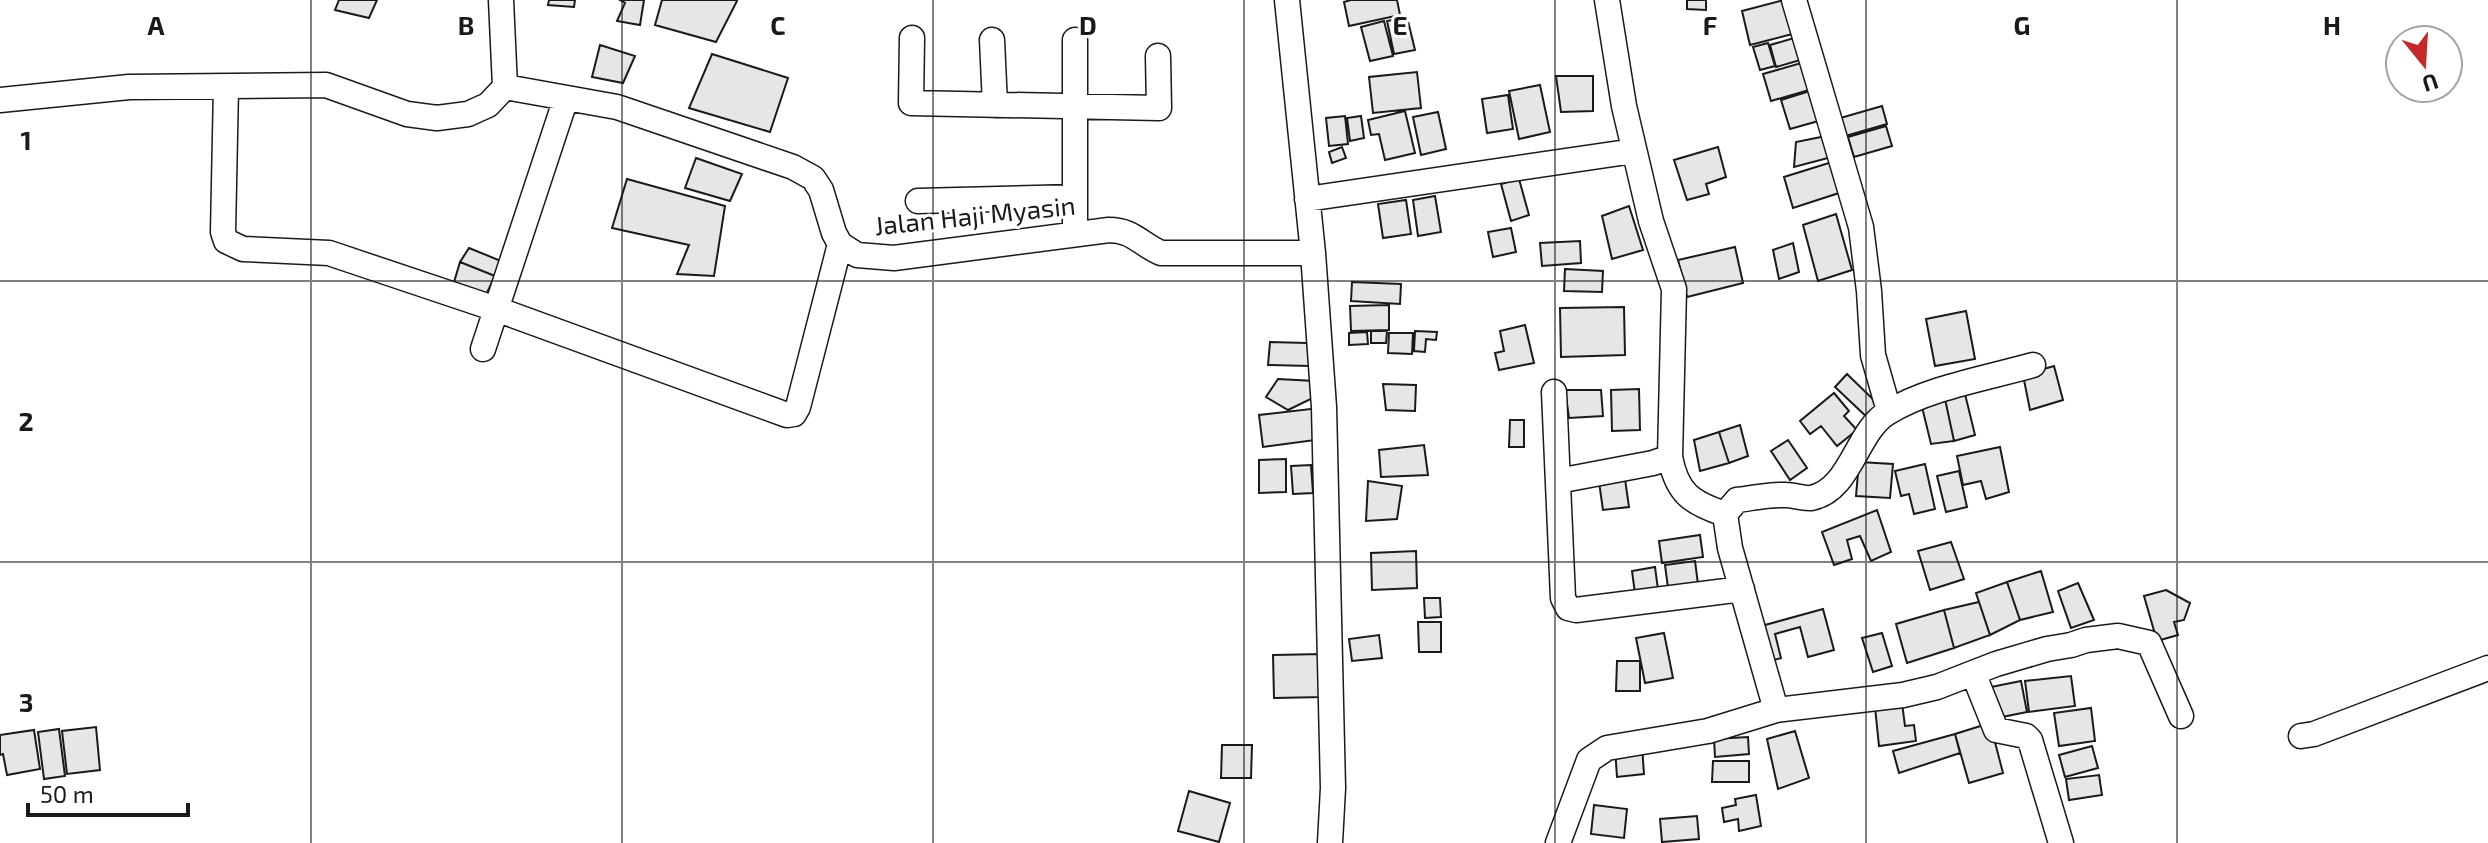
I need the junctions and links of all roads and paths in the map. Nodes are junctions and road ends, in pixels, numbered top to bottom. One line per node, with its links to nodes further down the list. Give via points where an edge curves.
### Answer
1 (501, 0): 10 (street)
2 (1287, 0): 17 (street)
3 (1607, 0): 15 (street)
4 (1794, 0): 26 (street, via 1861,227 1873,355)
5 (912, 38): 13 (street, via 911,103)
6 (992, 40): 13 (street)
7 (1075, 40): 14 (street)
8 (1158, 56): 14 (street, via 1159,108)
9 (226, 87): 10 (street, via 326,85 407,114 437,118 488,105); 12 (street, via 129,87); 22 (street, via 226,241 243,249 329,253)
10 (505, 87): 11 (street, Jalan Haji Myasin)
11 (566, 98): 20 (street, Jalan Haji Myasin, via 617,107 793,167 813,178 821,190); 22 (street)
12 (0, 100)
13 (995, 105): 14 (street)
14 (1075, 106): 16 (street)
15 (1634, 151): 17 (street); 27 (street, via 1674,289)
16 (1075, 197): 18 (street); 19 (street)
17 (1307, 199): 21 (street)
18 (918, 201)
19 (1075, 234): 20 (street, Jalan Haji Myasin, via 894,258 857,255); 21 (street, Jalan Haji Myasin, via 1126,230 1161,253)
20 (840, 244): 22 (street, via 794,414)
21 (1313, 253): 36 (street, via 1324,407)
22 (496, 309): 23 (street)
23 (483, 349)
24 (2033, 365): 26 (street, via 1922,396)
25 (1554, 392): 28 (street)
26 (1889, 411): 29 (street, via 1827,490 1810,498 1737,500)
27 (1670, 457): 28 (street); 29 (street, via 1687,489)
28 (1558, 481): 30 (street, via 1563,598 1568,608)
29 (1725, 514): 30 (street)
30 (1742, 589): 33 (street)
31 (2488, 668): 35 (street)
32 (1974, 675): 33 (street, via 1903,695); 34 (street, via 2047,649 2118,636 2149,643); 38 (street, via 1996,730 2030,740)
33 (1776, 710): 37 (street, via 1708,731 1628,742 1597,752 1589,760)
34 (2181, 716)
35 (2307, 735)
36 (1330, 843)
37 (1558, 843)
38 (2061, 843)

